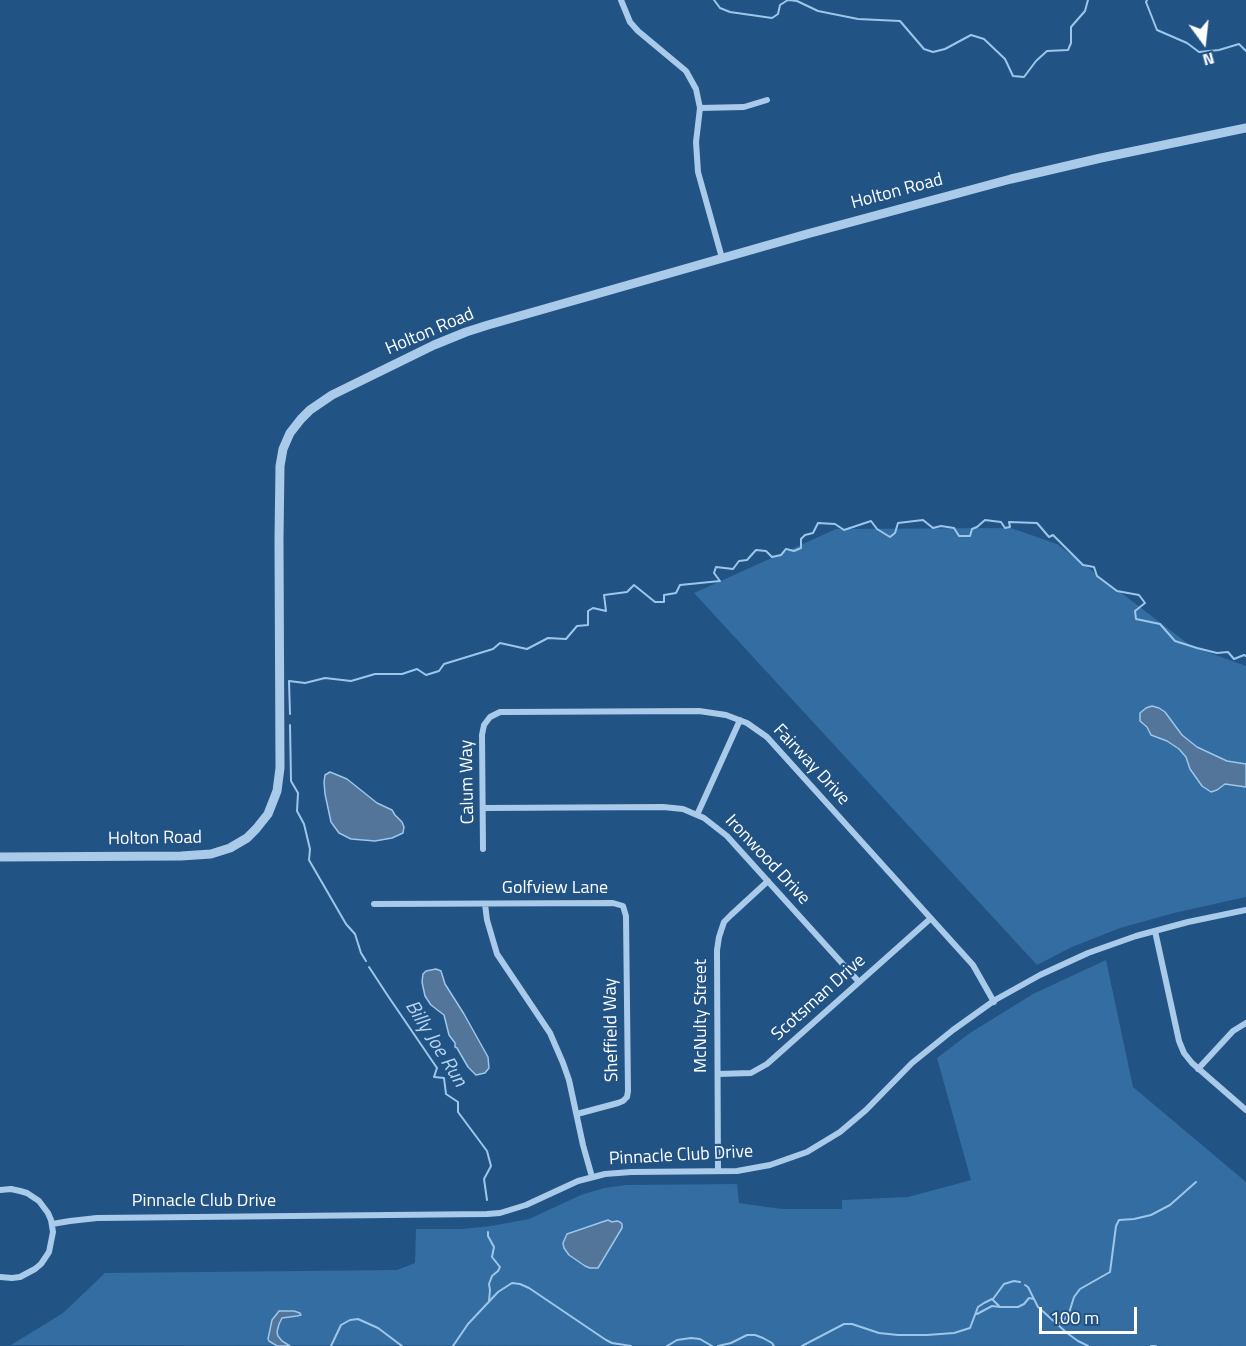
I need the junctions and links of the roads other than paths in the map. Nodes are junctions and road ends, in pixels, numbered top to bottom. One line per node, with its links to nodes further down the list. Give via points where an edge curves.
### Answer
1 (621, 0): 3 (street, via 638,31 686,71)
2 (767, 100): 3 (street, via 744,107)
3 (700, 108): 5 (street, via 698,172)
4 (1246, 128): 5 (street, Holton Road, via 1011,179)
5 (722, 258): 11 (street, Holton Road, via 466,332 332,395 310,410 290,433 280,466 280,768 277,792 268,814 247,838 212,854)
6 (490, 717): 7 (street, Fairway Drive, via 500,712 699,711); 8 (street, Calum Way, via 482,735)
7 (740, 720): 9 (street); 17 (street, Fairway Drive, via 767,737)
8 (484, 808): 9 (street, Ironwood Drive, via 663,807); 10 (street, Calum Way)
9 (698, 815): 12 (street, Ironwood Drive, via 722,830)
10 (483, 849)
11 (0, 857)
12 (768, 881): 19 (street, Ironwood Drive); 23 (street, McNulty Street, via 724,922 718,937)
13 (374, 904): 14 (street, Golfview Lane)
14 (485, 904): 15 (street, Golfview Lane, via 613,903); 25 (street, via 497,954 557,1047)
15 (624, 908): 25 (street, Sheffield Way, via 627,1097)
16 (1246, 910): 18 (street, Pinnacle Club Drive)
17 (930, 919): 19 (street, Scotsman Drive); 20 (street, Fairway Drive, via 973,965)
18 (1155, 931): 20 (street, Pinnacle Club Drive, via 1073,960); 22 (street, via 1179,1041)
19 (859, 982): 23 (street, Scotsman Drive, via 767,1064 751,1073)
20 (994, 1002): 26 (street, Pinnacle Club Drive, via 912,1063 854,1121 825,1141 770,1165)
21 (1246, 1023): 22 (street, via 1233,1031)
22 (1198, 1069): 24 (street)
23 (718, 1074): 26 (street, McNulty Street)
24 (1246, 1110)
25 (577, 1114): 27 (street)
26 (718, 1172): 27 (street, Pinnacle Club Drive, via 630,1172)
27 (592, 1177): 29 (street, Pinnacle Club Drive, via 500,1213 98,1218)
28 (0, 1190): 29 (street, via 33,1196)
29 (52, 1224): 30 (street, via 51,1246 41,1264 20,1277)
30 (0, 1277)

